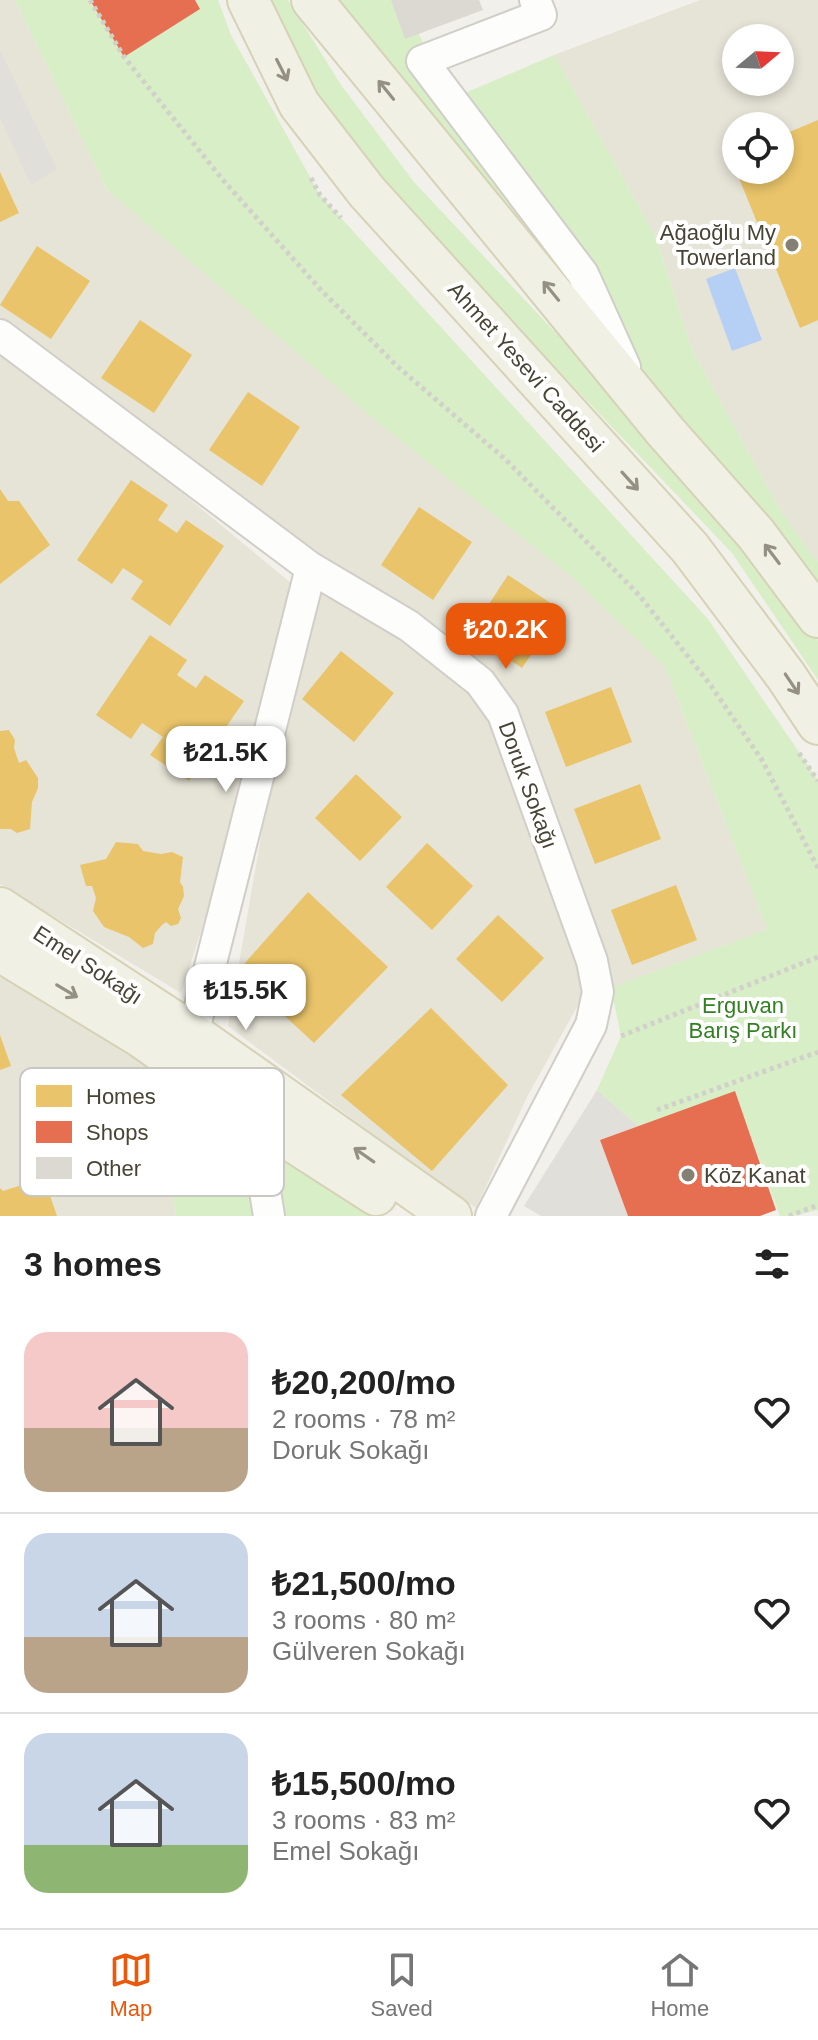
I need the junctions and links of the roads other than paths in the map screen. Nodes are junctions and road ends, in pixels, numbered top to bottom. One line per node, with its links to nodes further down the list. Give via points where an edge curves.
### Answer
1 (248, 0): 8 (main road, Ahmet Yesevi Caddesi, one-way to 8, via 299,104 367,192 690,548)
2 (312, 0): 5 (main road, one-way to 2)
3 (535, 0): 5 (street, via 541,15 422,61 583,274)
4 (0, 335): 6 (street, Doruk Sokağı)
5 (639, 398): 7 (main road, one-way to 5, via 756,534)
6 (311, 568): 11 (street); 20 (street, Doruk Sokağı, via 409,626 480,682 503,714 592,961 598,992 591,1025)
7 (818, 617)
8 (818, 724)
9 (0, 908): 11 (main road, Emel Sokağı)
10 (0, 951): 12 (main road, Emel Sokağı, one-way to 12)
11 (193, 1034): 13 (main road, Emel Sokağı, one-way to 11)
12 (185, 1068)
13 (241, 1068)
14 (284, 1098): 19 (main road, Emel Sokağı, one-way to 14)
15 (284, 1136): 18 (main road, Emel Sokağı)
16 (266, 1196): 17 (street)
17 (269, 1216)
18 (409, 1216)
19 (451, 1216)
20 (491, 1216)

